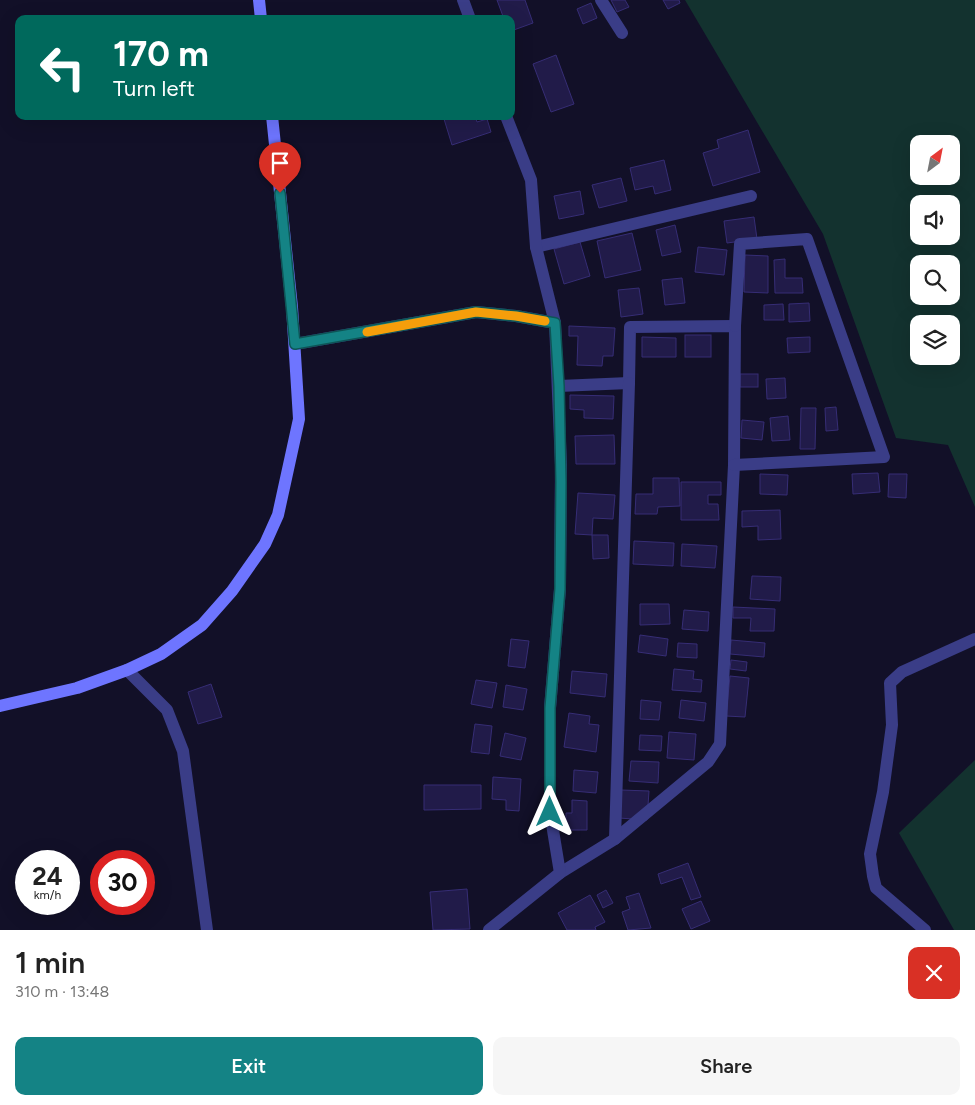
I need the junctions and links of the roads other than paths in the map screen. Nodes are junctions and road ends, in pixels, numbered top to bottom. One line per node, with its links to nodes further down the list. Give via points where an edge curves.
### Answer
1 (259, 0): 4 (street)
2 (463, 0): 5 (street)
3 (602, 0): 6 (street)
4 (261, 15)
5 (469, 15)
6 (622, 33)
7 (272, 120): 13 (street)
8 (508, 120): 10 (street, via 531,180)
9 (751, 196): 10 (street)
10 (536, 247): 11 (street)
11 (555, 323): 13 (street, via 476,312); 15 (street)
12 (735, 326): 14 (street, via 630,327); 16 (street); 16 (street, via 740,244 807,239 884,457)
13 (295, 344): 18 (street, via 299,419 278,515 265,544 232,591 202,624 160,654)
14 (629, 383): 15 (street); 20 (street)
15 (559, 386): 21 (street, via 560,589 550,708 550,812)
16 (734, 465): 20 (street, via 720,744 708,762)
17 (975, 639): 24 (street, via 902,672 890,683 892,725 870,854 873,876 876,888)
18 (127, 670): 19 (street, via 77,688); 22 (street, via 167,710 183,751)
19 (0, 706)
20 (615, 839): 21 (street)
21 (560, 873): 23 (street)
22 (207, 930)
23 (489, 930)
24 (925, 930)

